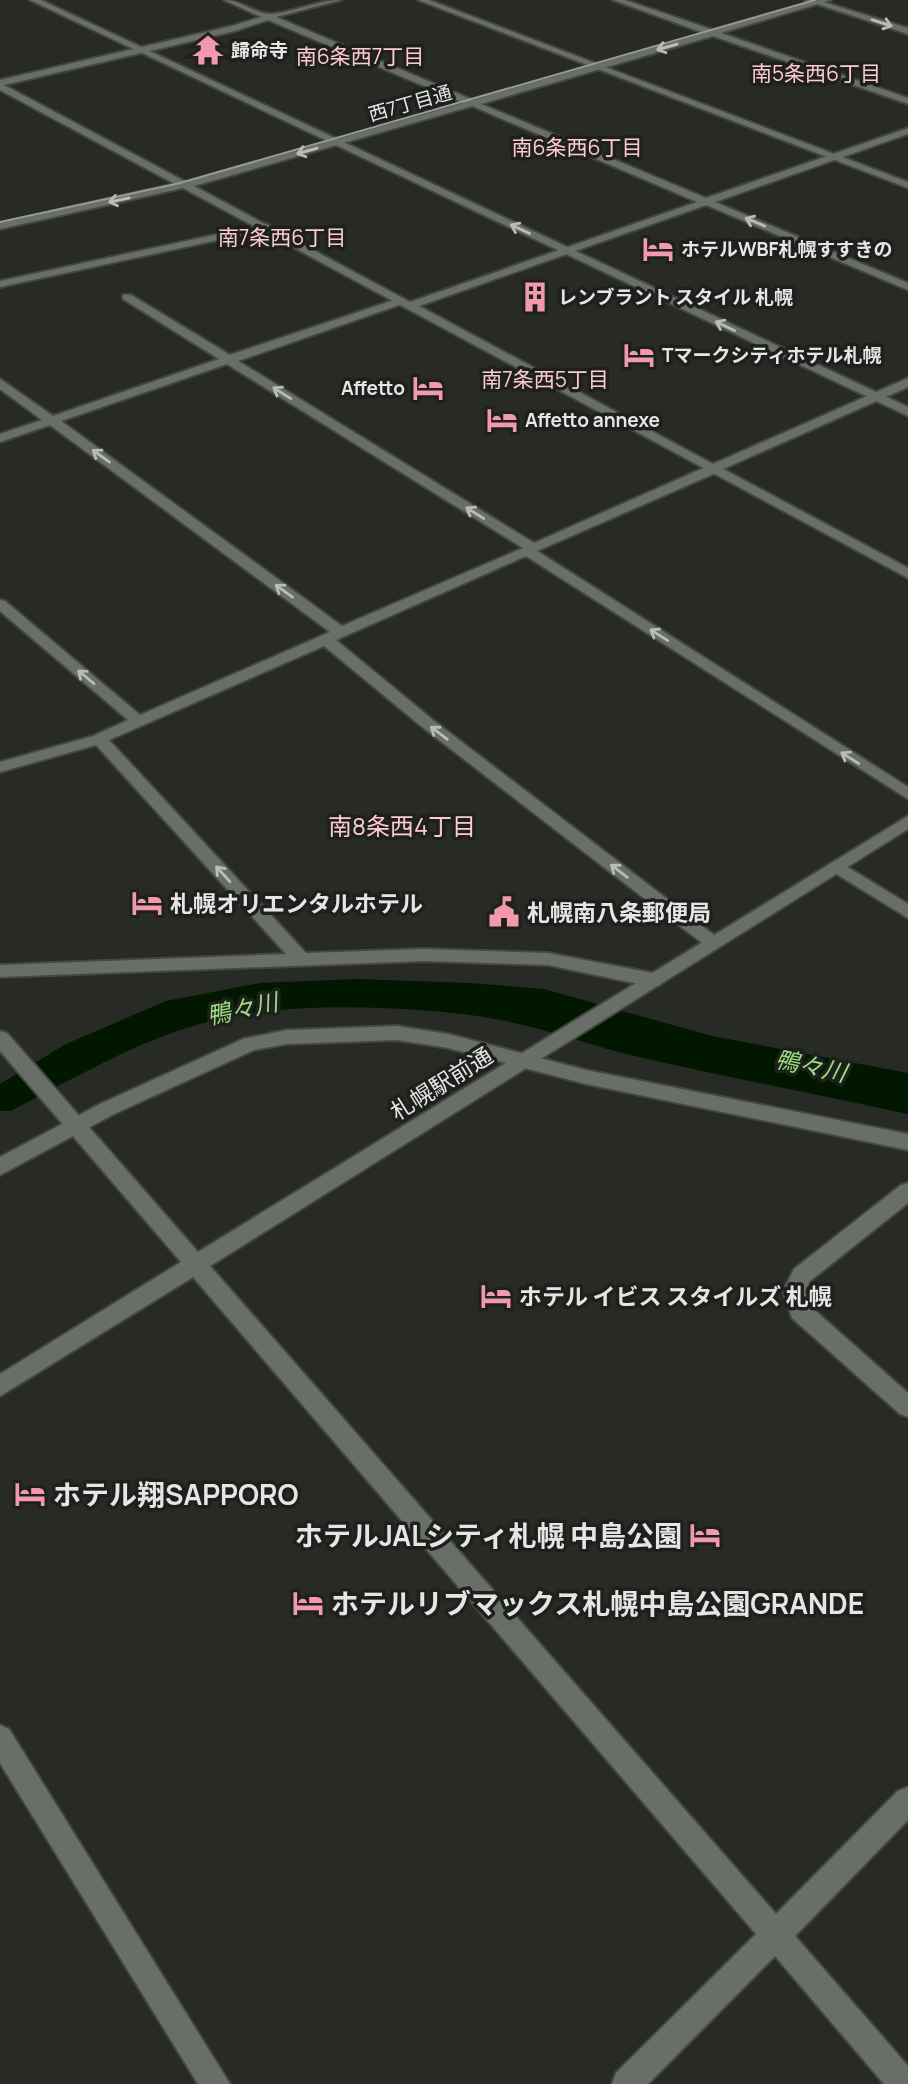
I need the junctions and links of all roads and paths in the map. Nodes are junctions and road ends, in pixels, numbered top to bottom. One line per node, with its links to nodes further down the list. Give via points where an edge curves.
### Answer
1 (34, 0): 12 (street)
2 (228, 0): 8 (street)
3 (337, 0): 8 (street)
4 (422, 0): 13 (street)
5 (617, 0): 9 (street)
6 (793, 0): 9 (street)
7 (818, 1): 10 (street, one-way to 10); 11 (street, 西7丁目通)
8 (268, 17): 12 (street); 18 (street)
9 (696, 27): 11 (street); 13 (street)
10 (908, 31)
11 (713, 33): 14 (street, 西7丁目通, one-way to 14); 20 (street)
12 (137, 49): 15 (street); 23 (street)
13 (581, 61): 14 (street); 16 (street)
14 (597, 67): 21 (street, 西7丁目通); 26 (street)
15 (0, 84): 27 (street)
16 (493, 86)
17 (469, 92): 18 (street, 西7丁目通)
18 (456, 96): 19 (street, 西7丁目通); 21 (street)
19 (444, 99)
20 (908, 101)
21 (473, 103): 24 (street, 西7丁目通); 30 (street)
22 (908, 131): 26 (street)
23 (320, 135): 24 (street); 25 (street)
24 (334, 137): 28 (street, 西7丁目通, one-way to 28); 34 (street, one-way to 24)
25 (308, 139)
26 (834, 157): 29 (street); 30 (street)
27 (170, 177): 28 (street); 31 (street)
28 (185, 180): 32 (street, 西7丁目通, one-way to 32); 33 (street)
29 (908, 185)
30 (706, 201): 34 (street); 36 (street, one-way to 30)
31 (0, 215)
32 (0, 226)
33 (265, 228): 35 (street); 38 (street)
34 (566, 251): 38 (street); 42 (street, one-way to 34)
35 (0, 284)
36 (908, 287)
37 (127, 297): 39 (street)
38 (405, 303): 39 (street); 46 (street)
39 (229, 360): 44 (street); 47 (street, one-way to 39)
40 (908, 382): 42 (street)
41 (0, 383): 44 (street)
42 (876, 396): 43 (street); 46 (street)
43 (908, 412)
44 (52, 421): 45 (street); 50 (street, one-way to 44)
45 (0, 438)
46 (713, 469): 47 (street); 48 (street)
47 (530, 550): 50 (street); 54 (street, one-way to 47)
48 (908, 574)
49 (0, 604): 51 (street, one-way to 49)
50 (332, 635): 51 (street); 58 (street, one-way to 50, via 427,723)
51 (138, 721): 52 (street)
52 (99, 738): 53 (street); 59 (street, one-way to 52)
53 (0, 766)
54 (908, 794)
55 (908, 821): 56 (street, 札幌駅前通)
56 (836, 866): 57 (street); 58 (street, 札幌駅前通)
57 (908, 912)
58 (712, 943): 61 (street, 札幌駅前通)
59 (302, 960): 60 (street); 61 (street, via 424,955 548,959)
60 (0, 971)
61 (653, 980): 63 (street, 札幌駅前通)
62 (0, 1038): 64 (street)
63 (522, 1062): 64 (street, via 448,1041 397,1033 287,1037 250,1044); 65 (street); 68 (street, 札幌駅前通)
64 (75, 1126): 66 (street); 68 (street)
65 (908, 1142)
66 (0, 1167)
67 (908, 1191): 70 (street, via 802,1275 794,1291 800,1311)
68 (195, 1264): 69 (street, 札幌駅前通); 73 (street)
69 (0, 1386)
70 (908, 1407)
71 (0, 1738): 74 (street)
72 (908, 1801): 73 (street)
73 (775, 1936): 75 (street); 76 (street)
74 (215, 2084)
75 (627, 2084)
76 (904, 2084)

